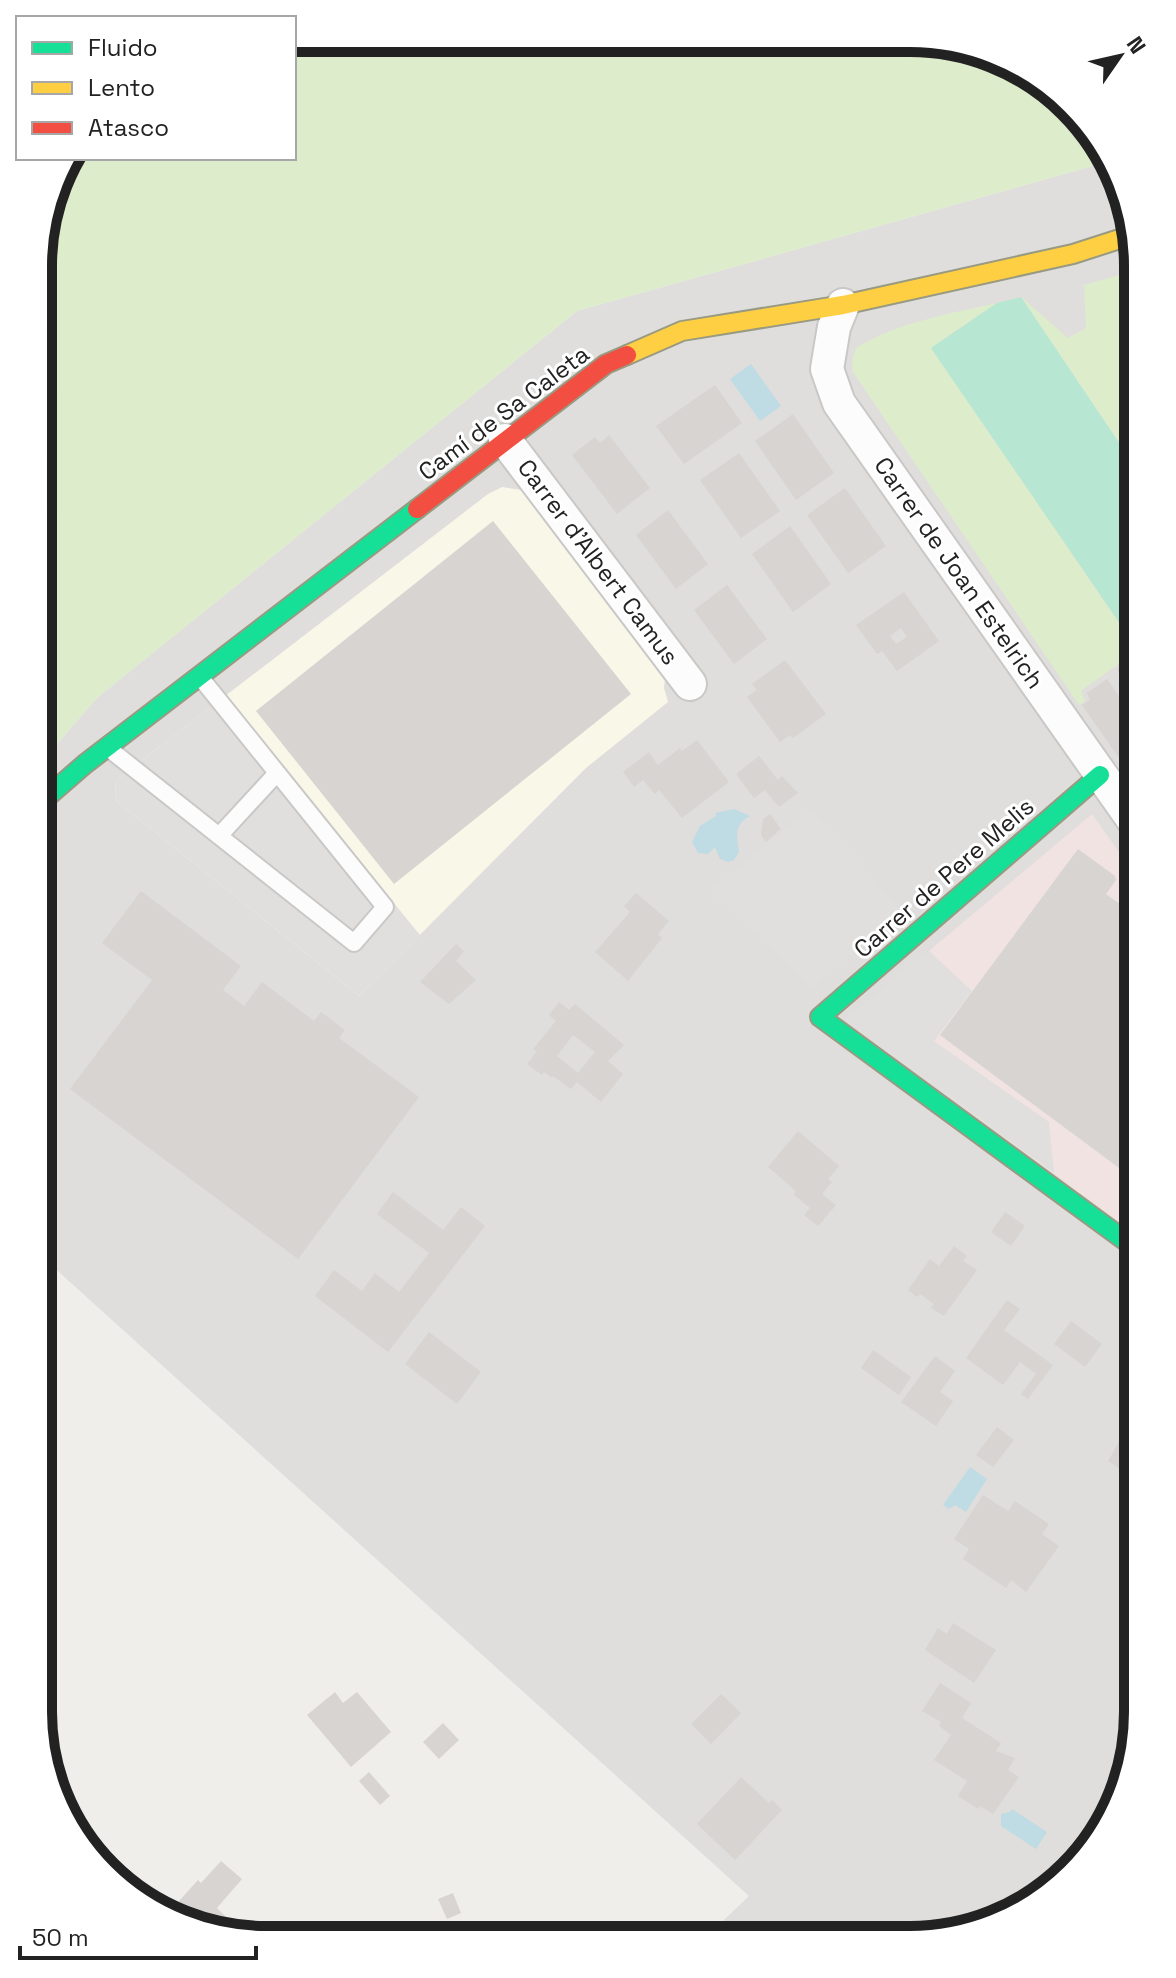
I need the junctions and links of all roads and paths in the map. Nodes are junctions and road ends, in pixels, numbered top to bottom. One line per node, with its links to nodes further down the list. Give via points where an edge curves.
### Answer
1 (1122, 238): 2 (street, Camí de Sa Caleta)
2 (843, 305): 3 (street, Camí de Sa Caleta, via 682,331 606,364); 8 (street, Carrer de Joan Estelrich, via 827,369 839,403)
3 (505, 440): 4 (street, Camí de Sa Caleta); 5 (street, Carrer d'Albert Camus)
4 (199, 676): 6 (street, Camí de Sa Caleta); 7 (lane)
5 (690, 684)
6 (107, 747): 9 (street, Camí de Sa Caleta); 11 (lane)
7 (277, 773): 11 (lane); 11 (lane, via 385,907 354,943)
8 (1100, 775): 10 (street, Carrer de Joan Estelrich); 12 (street, Carrer de Pere Melis, via 820,1017)
9 (52, 793)
10 (1124, 808)
11 (219, 836)
12 (1124, 1240)

